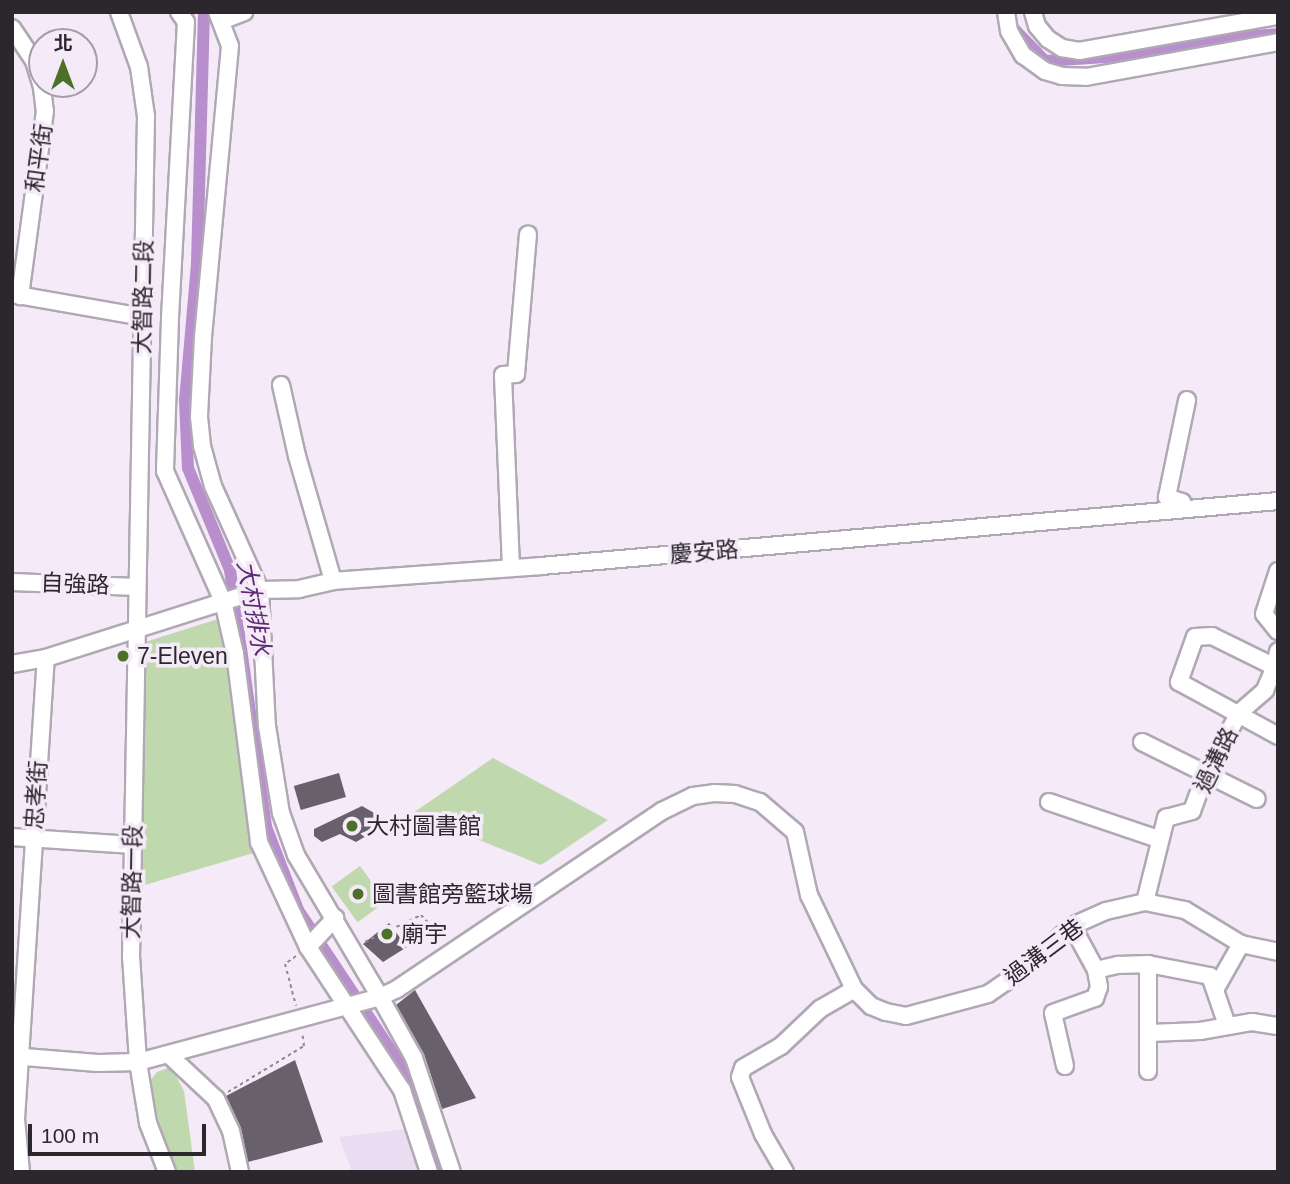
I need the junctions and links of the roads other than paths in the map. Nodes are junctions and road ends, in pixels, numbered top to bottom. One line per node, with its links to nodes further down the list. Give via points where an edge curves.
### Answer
1 (119, 12): 12 (street, 大智路二段, via 139,67 146,117)
2 (179, 12): 23 (street, via 186,22 165,471)
3 (243, 12): 7 (street)
4 (1006, 12): 9 (street, via 1009,31 1023,55 1037,67 1062,75 1086,77)
5 (1032, 12): 6 (street, via 1048,39 1079,51)
6 (1278, 16)
7 (219, 17): 22 (street, via 230,46 199,417 212,486)
8 (12, 28): 11 (street, 和平街, via 34,61 45,111)
9 (1278, 42)
10 (528, 235): 17 (street, via 516,374 503,375)
11 (16, 295): 12 (street)
12 (143, 317): 21 (street, 大智路二段)
13 (281, 385): 19 (street)
14 (1187, 400): 16 (street, via 1167,497 1182,502)
15 (1278, 501): 16 (street, 慶安路)
16 (1178, 509): 17 (street, 慶安路)
17 (511, 567): 19 (street, 慶安路)
18 (1277, 574): 25 (street, via 1264,614)
19 (333, 580): 22 (street, 慶安路)
20 (12, 582): 21 (street, 自強路)
21 (137, 587): 24 (street, 大智路一段)
22 (254, 593): 23 (street, 慶安路); 40 (street, via 281,813 296,855)
23 (226, 600): 24 (street, 慶安路); 43 (street, via 258,842)
24 (136, 629): 26 (street, 慶安路); 38 (street, 大智路一段)
25 (1278, 631)
26 (46, 658): 28 (street, 慶安路); 37 (street, 忠孝街)
27 (1277, 658): 29 (street, 過溝路, via 1265,690); 29 (street, via 1212,636 1195,637 1179,682)
28 (12, 664)
29 (1239, 713): 30 (street); 32 (street, 過溝路)
30 (1278, 736)
31 (1142, 742): 32 (street)
32 (1205, 776): 33 (street); 36 (street, 過溝路, via 1192,811 1166,818)
33 (1257, 799)
34 (1049, 802): 36 (street)
35 (12, 837): 37 (street)
36 (1158, 839): 39 (street, 過溝路)
37 (32, 841): 38 (street); 55 (street, 忠孝街)
38 (133, 845): 56 (street, 大智路一段, via 131,956)
39 (1145, 902): 41 (street, 過溝三巷, via 1105,911); 42 (street, 過溝三巷, via 1185,910)
40 (335, 918): 43 (street); 49 (street)
41 (1072, 926): 46 (street); 48 (street, 過溝三巷, via 988,994 954,1004 906,1016 871,1006)
42 (1241, 944): 44 (street, 過溝三巷); 47 (street)
43 (308, 947): 50 (street)
44 (1278, 952)
45 (1148, 964): 46 (street); 47 (street, via 1210,976); 53 (street)
46 (1096, 970): 57 (street, via 1099,987 1095,999 1053,1013)
47 (1216, 988): 51 (street)
48 (854, 989): 49 (street, via 809,895 795,832 760,802 714,793 679,801); 64 (street, via 820,1009 781,1046 743,1068 740,1077 763,1134)
49 (380, 997): 50 (street); 63 (street, via 414,1058)
50 (350, 1007): 54 (street); 62 (street, via 402,1090)
51 (1227, 1025): 52 (street); 53 (street)
52 (1278, 1026)
53 (1149, 1033): 58 (street)
54 (169, 1055): 56 (street); 61 (street, via 216,1099 232,1131)
55 (16, 1056): 56 (street); 59 (street, 忠孝街)
56 (138, 1062): 60 (street, 大智路一段, via 148,1123)
57 (1065, 1066)
58 (1148, 1071)
59 (21, 1172)
60 (167, 1172)
61 (240, 1172)
62 (429, 1172)
63 (452, 1172)
64 (785, 1172)

